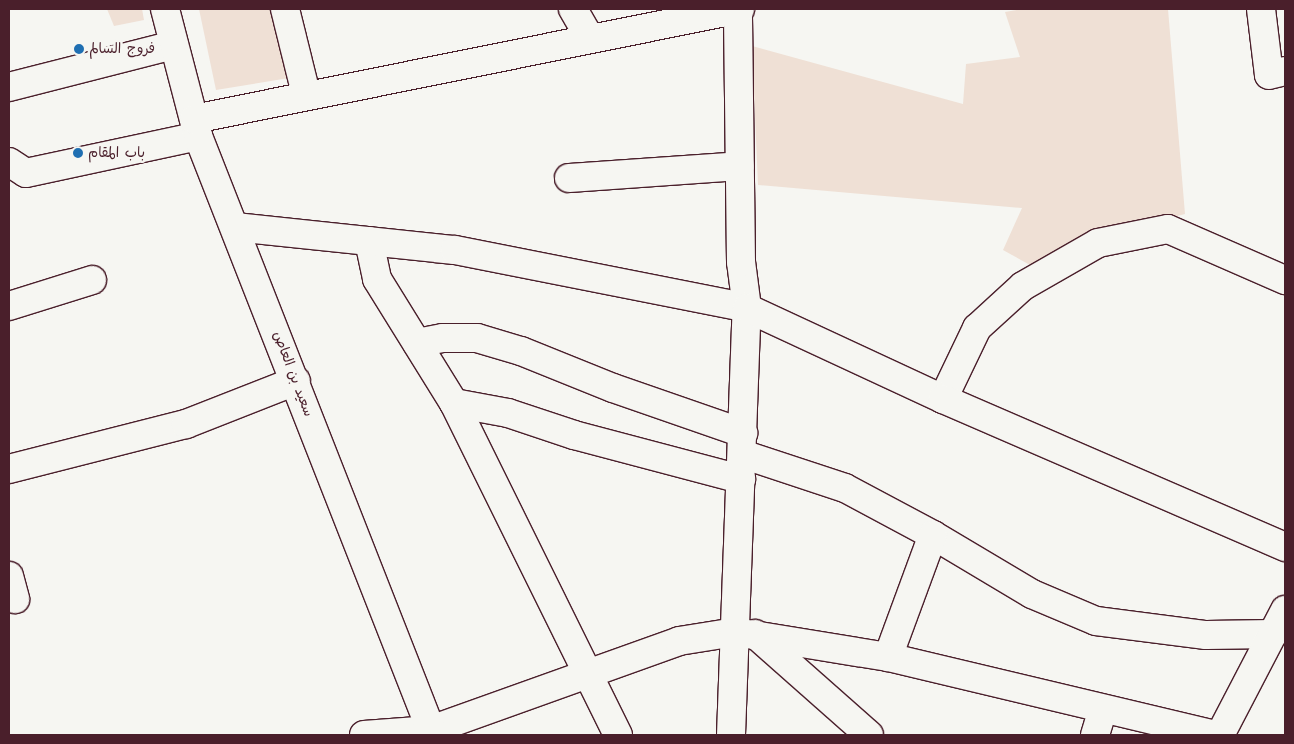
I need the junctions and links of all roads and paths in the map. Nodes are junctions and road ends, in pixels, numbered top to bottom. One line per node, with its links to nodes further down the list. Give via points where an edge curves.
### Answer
1 (165, 9): 7 (street, سعيد بن العاص)
2 (286, 9): 10 (street)
3 (573, 9): 6 (street)
4 (738, 9): 6 (street); 12 (street)
5 (1261, 9): 8 (street, via 1269,75)
6 (590, 39): 10 (street)
7 (174, 45): 9 (street); 11 (street, سعيد بن العاص)
8 (1285, 71)
9 (9, 87)
10 (306, 94): 11 (street)
11 (196, 128): 13 (street); 15 (street, سعيد بن العاص)
12 (740, 166): 14 (street); 20 (street, via 741,262)
13 (15, 171)
14 (569, 178)
15 (236, 227): 16 (street); 22 (street, سعيد بن العاص)
16 (368, 241): 20 (street, via 455,250); 21 (street, via 377,279)
17 (92, 280): 19 (street)
18 (1285, 280): 23 (street, via 1168,229 1098,243 1023,286 977,328)
19 (9, 306)
20 (747, 308): 23 (street); 25 (street)
21 (417, 343): 24 (street); 25 (street, via 443,338 477,338 521,351 613,388)
22 (296, 382): 26 (street, via 186,424); 34 (street, سعيد بن العاص)
23 (943, 399): 28 (street)
24 (454, 403): 25 (street, via 508,413 574,435); 32 (street)
25 (742, 455): 27 (street, via 845,488); 30 (street)
26 (9, 469)
27 (933, 534): 29 (street, via 1032,594 1096,621 1206,635); 31 (street)
28 (1285, 547)
29 (1279, 622): 41 (street)
30 (745, 633): 31 (street); 32 (street, via 679,641); 37 (street); 38 (street)
31 (888, 657): 33 (street)
32 (588, 671): 34 (street); 36 (street)
33 (1103, 709): 39 (street); 40 (street)
34 (432, 732): 35 (street)
35 (364, 735)
36 (618, 735)
37 (731, 735)
38 (869, 735)
39 (1095, 735)
40 (1216, 735)
41 (1220, 735)

